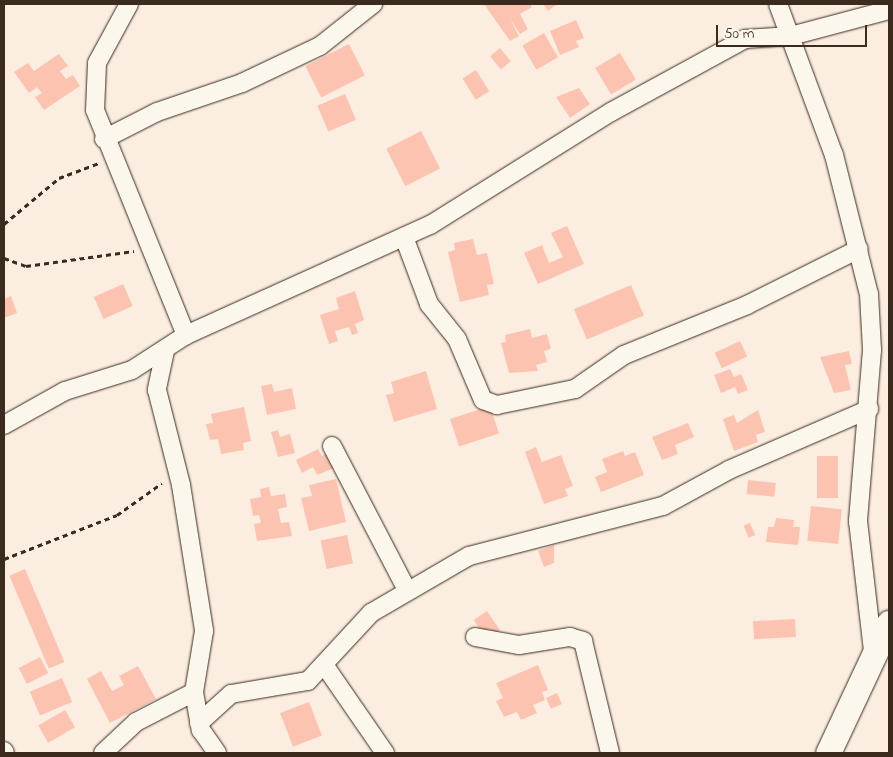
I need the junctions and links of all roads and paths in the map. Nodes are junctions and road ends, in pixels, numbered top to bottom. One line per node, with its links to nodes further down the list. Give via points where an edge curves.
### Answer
1 (129, 4): 6 (street, via 97,63 95,110)
2 (373, 4): 6 (street, via 320,46 242,83 157,112)
3 (778, 4): 5 (street)
4 (889, 10): 5 (street)
5 (791, 36): 9 (street, via 745,39 688,68 611,112 467,204); 11 (street, via 831,147)
6 (104, 139): 7 (street)
7 (112, 159): 8 (path, via 59,178); 10 (street)
8 (4, 224)
9 (404, 237): 11 (street, via 429,304 457,339 483,400 497,405 575,389 624,355 747,304); 13 (street)
10 (151, 246): 12 (path, via 112,257 51,260 26,266); 13 (street)
11 (859, 249): 15 (street, via 873,325)
12 (4, 258)
13 (186, 334): 14 (street)
14 (164, 352): 16 (street, via 132,370 66,391); 18 (street, via 157,390)
15 (869, 409): 20 (street, via 729,470 663,506 547,539 482,550); 23 (street, via 858,521)
16 (4, 425)
17 (332, 446): 20 (street)
18 (178, 471): 19 (path, via 117,515); 25 (street, via 204,631)
19 (4, 559)
20 (406, 588): 24 (street, via 371,613)
21 (889, 623): 23 (street)
22 (475, 637): 30 (street, via 519,645 570,637 583,641)
23 (873, 650): 31 (street)
24 (325, 666): 26 (street, via 301,684 231,694); 29 (street)
25 (194, 692): 26 (street); 27 (street, via 136,722)
26 (199, 723): 28 (street)
27 (103, 753)
28 (217, 753)
29 (385, 753)
30 (610, 753)
31 (828, 753)

